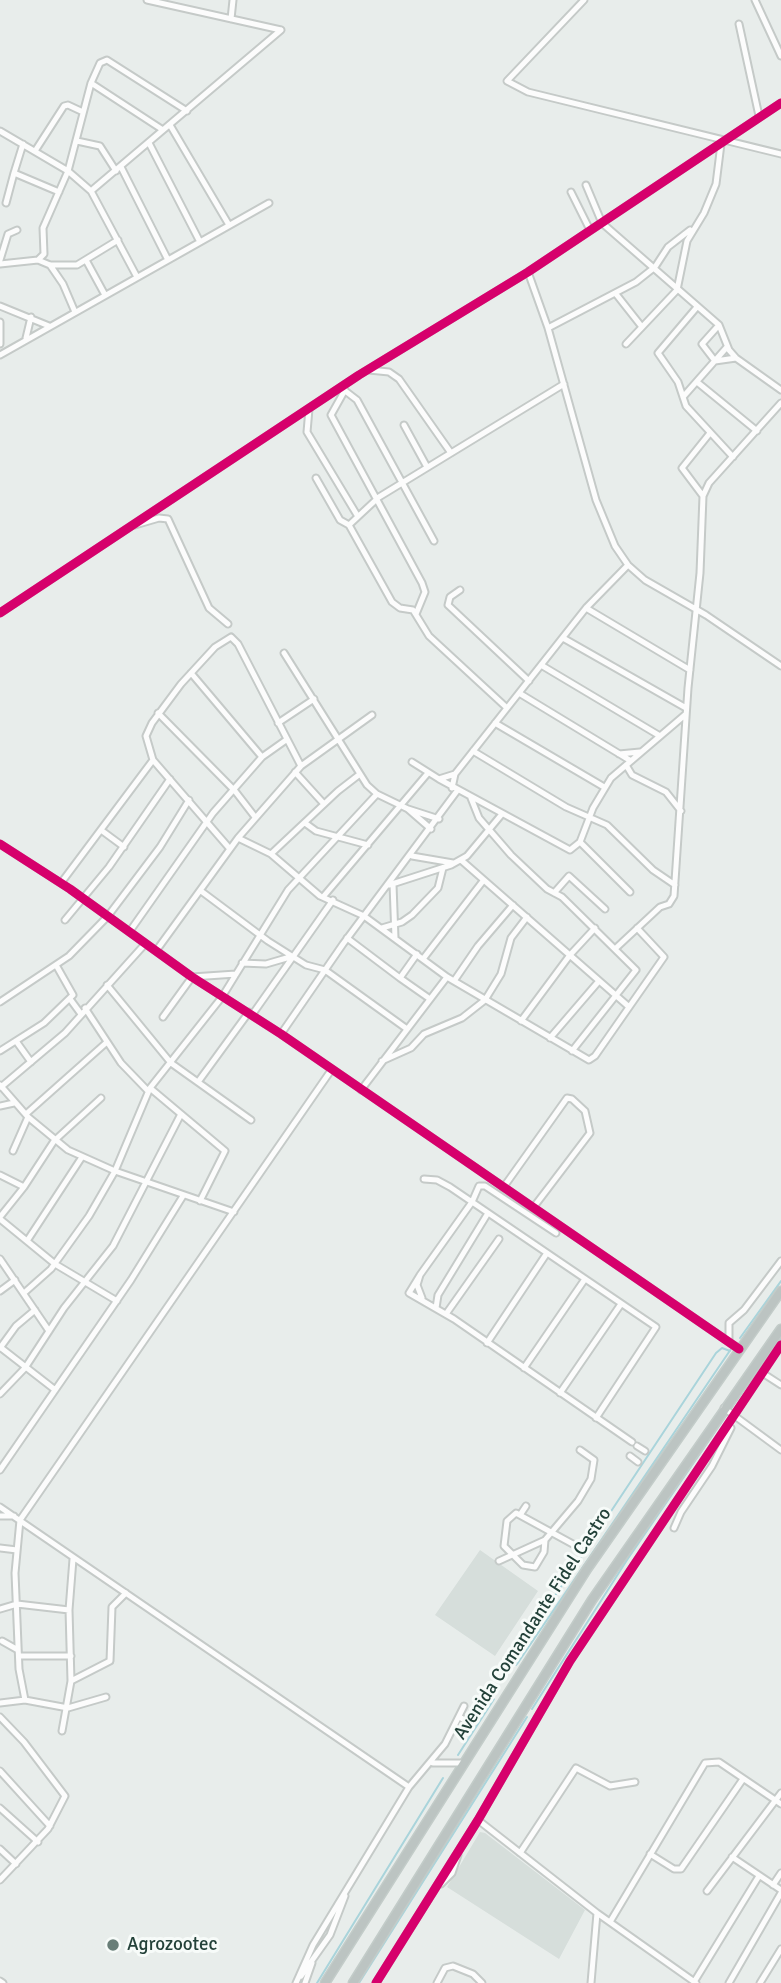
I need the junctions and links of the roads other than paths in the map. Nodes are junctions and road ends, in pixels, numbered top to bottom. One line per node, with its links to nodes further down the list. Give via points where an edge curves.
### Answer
1 (147, 0): 5 (street)
2 (233, 0): 5 (street)
3 (584, 0): 17 (street, via 507,81 528,92)
4 (755, 0): 7 (street)
5 (230, 19): 10 (street, via 281,30)
6 (739, 24): 12 (street)
7 (781, 56)
8 (91, 83): 10 (street, via 98,65 107,60); 11 (street); 14 (street)
9 (781, 103): 12 (street)
10 (187, 111): 13 (street)
11 (83, 112): 16 (street); 20 (street, via 66,105)
12 (759, 117): 17 (street)
13 (170, 125): 14 (street); 33 (street)
14 (163, 130): 18 (street)
15 (0, 131): 19 (street)
16 (77, 141): 23 (street); 24 (street, via 100,146)
17 (723, 141): 21 (street); 32 (street); 34 (street, via 716,184)
18 (149, 143): 22 (street); 38 (street)
19 (23, 144): 20 (street); 25 (street)
20 (35, 151): 23 (street)
21 (781, 153)
22 (121, 167): 24 (street); 40 (street)
23 (68, 171): 27 (street); 29 (street)
24 (116, 171): 27 (street)
25 (15, 173): 29 (street); 30 (street)
26 (586, 185): 32 (street)
27 (91, 191): 37 (street)
28 (571, 191): 36 (street)
29 (59, 192): 39 (street, via 43,228 44,254)
30 (6, 203)
31 (269, 203): 33 (street)
32 (602, 223): 36 (street); 44 (street)
33 (229, 225): 38 (street)
34 (693, 228): 44 (street, via 663,252); 47 (street, via 681,258)
35 (17, 230): 41 (street, via 9,231)
36 (590, 230): 45 (street)
37 (118, 240): 42 (street); 46 (street)
38 (200, 242): 40 (street)
39 (38, 260): 41 (street); 43 (street)
40 (168, 260): 46 (street)
41 (0, 262)
42 (86, 262): 43 (street); 49 (street)
43 (50, 265): 52 (street)
44 (654, 267): 47 (street); 48 (street)
45 (528, 272): 58 (street); 66 (street)
46 (137, 277): 49 (street)
47 (677, 290): 51 (street); 57 (street)
48 (616, 294): 57 (street); 58 (street)
49 (105, 295): 52 (street)
50 (0, 306): 53 (street)
51 (697, 307): 55 (street); 71 (street, via 658,351)
52 (75, 312): 56 (street)
53 (31, 317): 56 (street); 59 (street)
54 (0, 322): 60 (street)
55 (719, 325): 62 (street); 65 (street, via 702,342)
56 (49, 327): 59 (street)
57 (642, 327): 61 (street)
58 (548, 328): 68 (street)
59 (25, 341): 63 (street)
60 (0, 344)
61 (626, 344)
62 (727, 347): 64 (street); 65 (street)
63 (0, 355)
64 (736, 358): 65 (street); 70 (street)
65 (715, 361): 67 (street)
66 (369, 370): 69 (street); 77 (street, via 389,372 399,379)
67 (697, 382): 71 (street); 75 (street)
68 (564, 384): 77 (street); 88 (street, via 603,521)
69 (343, 389): 73 (street); 81 (street, via 357,400); 83 (street, via 331,415)
70 (781, 390)
71 (683, 397): 76 (street)
72 (781, 403): 75 (street)
73 (309, 409): 84 (street, via 307,432); 86 (street)
74 (404, 425): 79 (street)
75 (757, 431): 78 (street)
76 (710, 433): 78 (street); 82 (street, via 682,468)
77 (451, 453): 79 (street)
78 (733, 457): 82 (street)
79 (428, 467): 81 (street)
80 (316, 478): 85 (street, via 340,520)
81 (404, 481): 83 (street); 87 (street)
82 (703, 496): 91 (street)
83 (379, 498): 84 (street); 93 (street, via 424,588)
84 (357, 515): 85 (street)
85 (349, 525): 93 (street, via 392,602)
86 (124, 529): 92 (street); 94 (street, via 167,519 209,608)
87 (434, 541)
88 (628, 565): 90 (street); 91 (street, via 654,586)
89 (460, 590): 101 (street, via 448,605)
90 (586, 608): 95 (street); 99 (street)
91 (696, 609): 98 (street); 99 (street)
92 (0, 613)
93 (416, 614): 104 (street, via 438,645)
94 (228, 624)
95 (563, 638): 97 (street); 105 (street)
96 (284, 653): 103 (street)
97 (541, 665): 101 (street); 110 (street)
98 (781, 666)
99 (690, 670): 105 (street)
100 (191, 673): 106 (street); 108 (street, via 220,642 233,637); 116 (street)
101 (529, 681): 102 (street)
102 (519, 694): 104 (street); 115 (street)
103 (314, 699): 108 (street); 111 (street)
104 (507, 708): 109 (street)
105 (686, 711): 110 (street); 137 (street)
106 (159, 713): 117 (street, via 146,736); 129 (street)
107 (372, 715): 111 (street)
108 (278, 723): 112 (street)
109 (495, 723): 113 (street); 127 (street)
110 (660, 736): 114 (street)
111 (338, 737): 120 (street); 123 (street)
112 (286, 740): 116 (street); 120 (street)
113 (473, 751): 124 (street); 142 (street)
114 (642, 752): 115 (street); 119 (street)
115 (619, 754): 119 (street)
116 (262, 757): 129 (street)
117 (153, 760): 125 (street); 146 (street)
118 (412, 762): 122 (street)
119 (628, 763): 127 (street); 137 (street, via 632,775 666,792)
120 (301, 766): 121 (street)
121 (295, 772): 133 (street); 140 (street)
122 (428, 773): 126 (street); 134 (street)
123 (360, 774): 130 (street); 133 (street)
124 (455, 774): 126 (street); 128 (street)
125 (170, 779): 132 (street); 153 (street)
126 (439, 779): 128 (street)
127 (604, 787): 142 (street)
128 (455, 790): 131 (street); 136 (street)
129 (235, 791): 140 (street); 143 (street)
130 (377, 794): 134 (street); 148 (street)
131 (471, 799): 139 (street); 147 (street)
132 (190, 800): 143 (street); 172 (street)
133 (324, 804): 144 (street)
134 (401, 805): 135 (street); 152 (street)
135 (408, 808): 138 (street); 145 (street)
136 (444, 811): 138 (street); 141 (street)
137 (681, 811): 163 (street)
138 (431, 814): 141 (street)
139 (502, 814): 147 (street); 150 (street, via 566,850)
140 (255, 817): 149 (street)
141 (439, 819): 145 (street)
142 (588, 819): 150 (street); 163 (street, via 607,825)
143 (207, 821): 154 (street); 180 (street)
144 (305, 823): 148 (street); 155 (street)
145 (431, 829): 156 (street)
146 (101, 830): 153 (street); 161 (street)
147 (490, 833): 157 (street); 166 (street)
148 (338, 837): 152 (street); 159 (street)
149 (238, 838): 154 (street); 155 (street)
150 (580, 842): 165 (street)
151 (0, 844): 161 (street)
152 (368, 845): 167 (street)
153 (124, 848): 168 (street)
154 (230, 849): 164 (street)
155 (271, 854): 159 (street)
156 (412, 856): 157 (street); 162 (street)
157 (458, 861): 158 (street); 160 (street)
158 (443, 868): 162 (street); 176 (street, via 438,888 408,919)
159 (298, 877): 167 (street); 181 (street)
160 (483, 881): 170 (street); 190 (street)
161 (61, 883): 168 (street)
162 (391, 885): 173 (street); 176 (street)
163 (675, 886): 179 (street, via 671,902)
164 (201, 891): 181 (street); 186 (street)
165 (630, 892)
166 (554, 893): 171 (street, via 569,876); 178 (street)
167 (323, 897): 169 (street)
168 (83, 898): 172 (street); 175 (street)
169 (333, 900): 173 (street); 189 (street)
170 (513, 905): 174 (street); 198 (street)
171 (605, 909)
172 (108, 916): 180 (street); 192 (street)
173 (364, 916): 177 (street); 182 (street)
174 (527, 917): 188 (street); 207 (street, via 510,940 501,974)
175 (65, 919)
176 (395, 925): 177 (street); 183 (street)
177 (382, 928): 183 (street)
178 (595, 928): 185 (street); 188 (street)
179 (637, 928): 185 (street); 209 (street, via 664,957)
180 (130, 931): 184 (street)
181 (259, 934): 189 (street); 191 (street)
182 (347, 938): 193 (street); 197 (street)
183 (395, 938): 187 (street)
184 (145, 944): 186 (street); 200 (street)
185 (616, 948): 203 (street, via 636,970)
186 (156, 951): 195 (street)
187 (417, 954): 190 (street); 197 (street)
188 (569, 955): 199 (street); 214 (street)
189 (291, 956): 191 (street, via 266,964); 193 (street); 212 (street)
190 (423, 959): 196 (street)
191 (242, 963): 194 (street)
192 (56, 965): 202 (street); 205 (street, via 74,993)
193 (325, 970): 215 (street); 216 (street)
194 (236, 974): 195 (street); 204 (street)
195 (192, 977): 204 (street); 213 (street)
196 (447, 977): 198 (street); 206 (street)
197 (400, 978): 206 (street)
198 (454, 981): 207 (street)
199 (599, 981): 203 (street); 217 (street)
200 (107, 985): 210 (street); 224 (street)
201 (0, 994): 202 (street)
202 (10, 996): 208 (street)
203 (615, 996): 209 (street); 221 (street)
204 (222, 997): 212 (street); 224 (street)
205 (69, 999): 211 (street); 218 (street)
206 (430, 999): 215 (street)
207 (485, 1000): 214 (street); 222 (street, via 462,1018 424,1034 411,1048)
208 (0, 1002)
209 (628, 1006): 221 (street, via 594,1058)
210 (85, 1008): 211 (street); 219 (street)
211 (81, 1014): 223 (street)
212 (250, 1014): 216 (street); 226 (street)
213 (163, 1017)
214 (521, 1021): 217 (street)
215 (407, 1029): 222 (street)
216 (281, 1034): 225 (street)
217 (550, 1038): 221 (street)
218 (16, 1041): 220 (street); 223 (street)
219 (107, 1042): 228 (street); 233 (street)
220 (0, 1051)
221 (572, 1051)
222 (382, 1061): 229 (street)
223 (31, 1062): 227 (street)
224 (171, 1063): 226 (street); 228 (street)
225 (332, 1069): 229 (street); 249 (street)
226 (198, 1082): 235 (street)
227 (1, 1086): 231 (street)
228 (149, 1090): 234 (street); 239 (street)
229 (361, 1090): 244 (street)
230 (101, 1098): 236 (street)
231 (15, 1103): 232 (street); 233 (street)
232 (0, 1106)
233 (27, 1115): 236 (street); 237 (street)
234 (181, 1115): 242 (street); 246 (street, via 225,1151)
235 (251, 1120)
236 (54, 1140): 238 (street); 243 (street)
237 (13, 1151)
238 (82, 1157): 239 (street); 254 (street)
239 (115, 1171): 242 (street); 258 (street)
240 (0, 1175): 243 (street)
241 (424, 1179): 247 (street, via 443,1183)
242 (147, 1183): 245 (street); 261 (street, via 118,1238)
243 (24, 1187): 251 (street)
244 (503, 1188): 248 (street); 248 (street, via 567,1098 572,1099 585,1111 590,1133)
245 (183, 1196): 246 (street); 265 (street)
246 (200, 1202): 249 (street)
247 (472, 1202): 250 (street); 252 (street, via 477,1188 485,1186); 267 (street, via 409,1293)
248 (533, 1208): 272 (street)
249 (233, 1212): 300 (street)
250 (488, 1213): 255 (street); 267 (street, via 438,1295)
251 (0, 1218): 254 (street)
252 (556, 1233)
253 (499, 1239): 269 (street)
254 (27, 1241): 258 (street)
255 (547, 1253): 259 (street); 273 (street)
256 (0, 1259): 260 (street)
257 (781, 1261): 272 (street, via 729,1323)
258 (55, 1264): 261 (street); 264 (street)
259 (585, 1279): 266 (street); 278 (street)
260 (15, 1280): 262 (street); 264 (street)
261 (85, 1282): 265 (street); 271 (street)
262 (0, 1291)
263 (781, 1291): 276 (highway, Avenida Comandante Fidel Castro)
264 (24, 1293): 268 (street)
265 (117, 1301): 281 (street)
266 (621, 1304): 282 (street); 286 (street, via 656,1327)
267 (436, 1308): 269 (street)
268 (35, 1310): 271 (street); 275 (street, via 16,1325)
269 (446, 1314): 273 (street)
270 (781, 1329): 284 (highway, Avenida Comandante Fidel Castro)
271 (49, 1331): 277 (street)
272 (729, 1342): 276 (street)
273 (487, 1343): 278 (street)
274 (781, 1345): 279 (street)
275 (0, 1348): 277 (street)
276 (739, 1349): 331 (highway, Avenida Comandante Fidel Castro)
277 (25, 1368): 281 (street); 283 (street)
278 (524, 1368): 282 (street)
279 (764, 1374): 280 (street); 285 (street)
280 (781, 1385)
281 (54, 1389): 292 (street)
282 (561, 1393): 286 (street)
283 (0, 1394)
284 (724, 1407): 285 (street); 324 (highway, Avenida Comandante Fidel Castro)
285 (736, 1416): 288 (street); 293 (street, via 712,1466)
286 (596, 1418): 289 (street)
287 (580, 1450): 302 (street, via 594,1460 591,1479)
288 (781, 1450)
289 (645, 1451)
290 (630, 1456): 291 (street)
291 (639, 1462)
292 (0, 1470)
293 (699, 1476): 294 (street); 297 (street)
294 (688, 1502): 297 (street); 301 (street)
295 (526, 1506): 298 (street)
296 (0, 1507): 300 (street)
297 (673, 1507): 328 (street, via 565,1669)
298 (520, 1515): 302 (street); 307 (street, via 507,1521 504,1532 504,1546)
299 (0, 1516): 300 (street)
300 (17, 1518): 306 (street); 308 (street)
301 (674, 1528)
302 (552, 1534): 303 (street); 305 (street)
303 (545, 1540): 307 (street); 307 (street, via 536,1567 523,1564)
304 (0, 1548): 306 (street)
305 (580, 1548)
306 (17, 1550): 311 (street)
307 (513, 1553): 309 (street)
308 (73, 1559): 310 (street); 313 (street)
309 (499, 1561)
310 (126, 1593): 318 (street, via 112,1607 110,1661); 335 (street)
311 (17, 1604): 312 (street); 313 (street); 314 (street)
312 (0, 1609)
313 (69, 1610): 317 (street)
314 (17, 1638): 315 (street); 316 (street)
315 (1, 1641): 316 (street)
316 (18, 1653): 317 (street); 320 (street)
317 (71, 1656): 318 (street)
318 (71, 1681): 323 (street)
319 (106, 1697): 323 (street)
320 (25, 1700): 321 (street); 323 (street)
321 (0, 1703)
322 (464, 1706): 327 (street)
323 (68, 1708): 329 (street)
324 (524, 1709): 328 (street); 362 (highway, Avenida Comandante Fidel Castro)
325 (476, 1715): 327 (street, via 467,1721)
326 (0, 1717): 340 (street, via 64,1793)
327 (461, 1718): 330 (street)
328 (539, 1718): 339 (street)
329 (62, 1731)
330 (433, 1763): 331 (street); 335 (street)
331 (461, 1763): 361 (highway, Avenida Comandante Fidel Castro)
332 (0, 1771): 340 (street)
333 (743, 1779): 337 (street); 344 (street, via 681,1869); 344 (street, via 719,1762 705,1763)
334 (635, 1782): 343 (street, via 610,1786 576,1768)
335 (410, 1787): 351 (street)
336 (781, 1793): 337 (street)
337 (778, 1802): 345 (street)
338 (0, 1808): 341 (street)
339 (478, 1820): 343 (street); 363 (street)
340 (50, 1826): 341 (street)
341 (38, 1842): 346 (street)
342 (0, 1849): 346 (street)
343 (520, 1853): 354 (street)
344 (650, 1854): 355 (street)
345 (732, 1857): 348 (street); 352 (street)
346 (16, 1864): 349 (street)
347 (781, 1873): 350 (street)
348 (759, 1876): 350 (street); 359 (street)
349 (0, 1880)
350 (773, 1885): 353 (street)
351 (348, 1887): 357 (street, via 330,1935); 358 (street)
352 (707, 1891)
353 (781, 1892): 367 (street)
354 (597, 1913): 355 (street); 366 (street)
355 (610, 1922): 359 (street)
356 (781, 1949): 368 (street)
357 (313, 1961): 358 (street); 360 (street)
358 (296, 1982)
359 (695, 1982)
360 (305, 1983)
361 (325, 1983)
362 (353, 1983)
363 (376, 1983)
364 (437, 1983): 365 (street, via 445,1968 453,1966)
365 (482, 1983)
366 (591, 1983)
367 (729, 1983)
368 (760, 1983)

